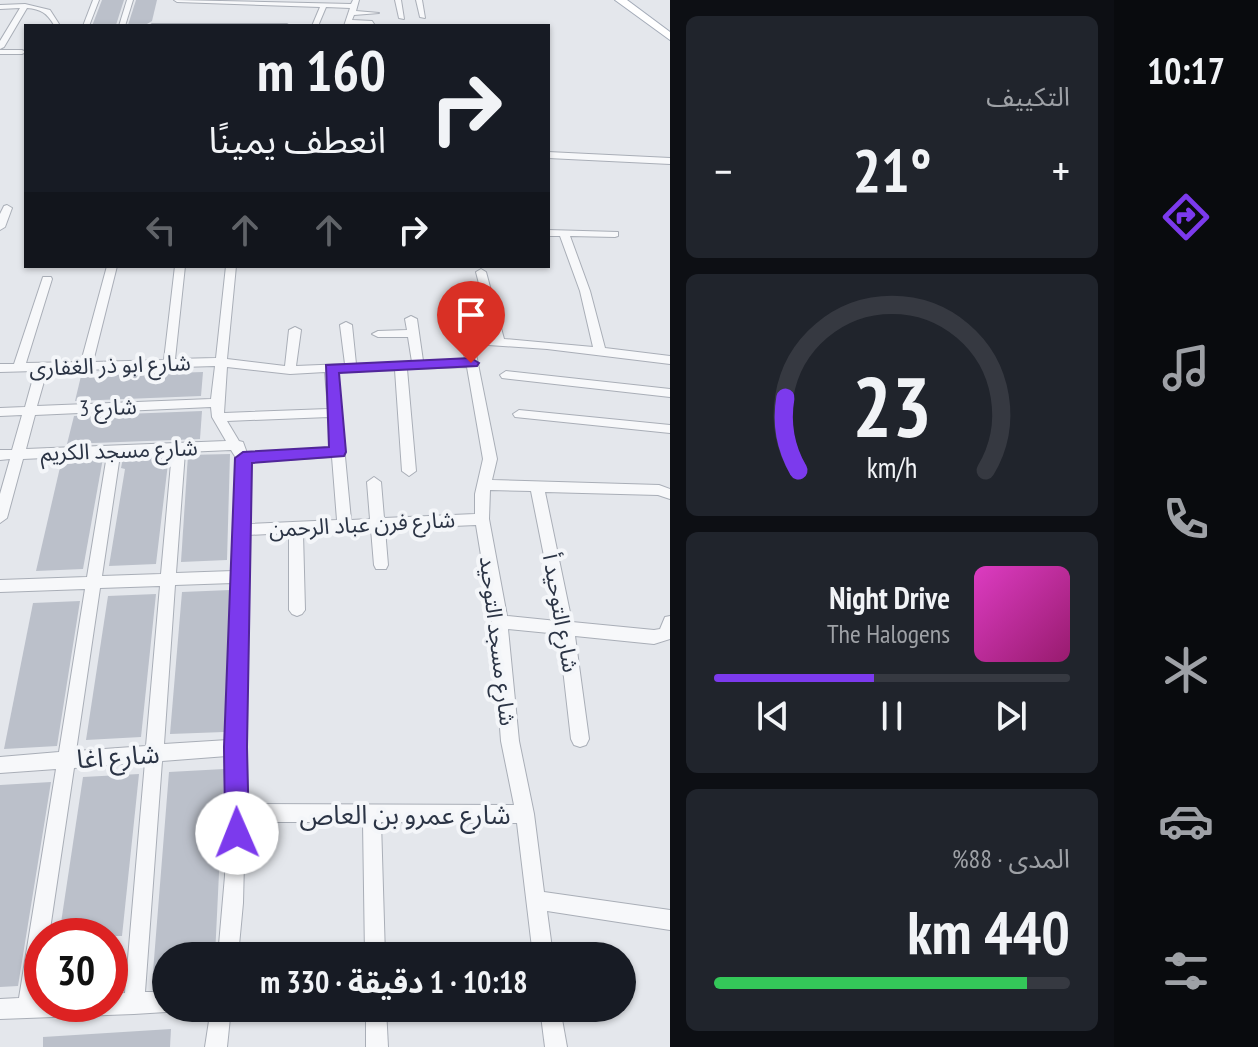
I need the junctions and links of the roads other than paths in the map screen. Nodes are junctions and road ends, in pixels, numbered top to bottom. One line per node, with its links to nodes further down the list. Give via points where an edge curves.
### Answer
1 (96, 0): 20 (street)
2 (130, 0): 21 (street)
3 (398, 0): 17 (street)
4 (419, 0): 16 (street)
5 (620, 0): 30 (main road)
6 (630, 0): 29 (main road)
7 (292, 4): 9 (street); 10 (street); 24 (street)
8 (173, 5): 10 (street); 22 (street)
9 (324, 5): 11 (street); 25 (street)
10 (251, 6)
11 (354, 6): 14 (street); 26 (street)
12 (0, 7): 13 (street)
13 (24, 7): 19 (street, via 45,7); 28 (street)
14 (376, 13)
15 (187, 17): 23 (street, via 219,19)
16 (423, 17)
17 (402, 18)
18 (372, 23): 26 (street)
19 (56, 24)
20 (87, 24)
21 (123, 24)
22 (164, 24)
23 (219, 24)
24 (285, 24)
25 (316, 24)
26 (348, 24)
27 (0, 25): 28 (street)
28 (15, 25): 31 (street)
29 (670, 28)
30 (670, 37)
31 (0, 50): 32 (street)
32 (22, 52)
33 (550, 155): 34 (street)
34 (670, 161)
35 (7, 208): 36 (street)
36 (0, 227)
37 (550, 233): 38 (street)
38 (564, 234): 39 (street); 51 (street)
39 (615, 234)
40 (111, 268): 57 (street)
41 (180, 268): 54 (street)
42 (231, 268): 53 (street)
43 (481, 272): 50 (street)
44 (47, 279): 59 (street)
45 (411, 319): 48 (street)
46 (346, 325): 62 (street)
47 (295, 330): 64 (street)
48 (413, 333): 49 (street); 56 (street)
49 (378, 334)
50 (499, 341): 51 (street); 55 (street, شارع مسجد التوحيد, via 466,334)
51 (600, 351): 52 (street)
52 (670, 360)
53 (220, 362): 54 (street, شارع ابو ذر الغفارى); 64 (street, شارع ابو ذر الغفارى); 67 (street)
54 (169, 363): 57 (street, شارع ابو ذر الغفارى)
55 (471, 363): 56 (street, شارع ابو ذر الغفارى); 81 (street, شارع مسجد التوحيد, via 490,459)
56 (418, 365): 58 (street, شارع ابو ذر الغفارى)
57 (86, 366): 60 (street, شارع ابو ذر الغفارى)
58 (401, 366): 62 (street, شارع ابو ذر الغفارى); 79 (street)
59 (19, 367): 60 (street, شارع ابو ذر الغفارى); 61 (street, شارع ابو ذر الغفارى)
60 (42, 367): 68 (street)
61 (0, 368)
62 (351, 368): 63 (street, شارع ابو ذر الغفارى)
63 (331, 369): 64 (street, شارع ابو ذر الغفارى); 70 (street)
64 (290, 370)
65 (506, 375): 66 (street)
66 (670, 393)
67 (218, 410): 68 (street, شارع 3); 70 (street); 75 (street)
68 (30, 411): 69 (street, شارع 3); 77 (street)
69 (0, 412)
70 (335, 413): 76 (street)
71 (519, 414): 72 (street)
72 (670, 429)
73 (179, 447): 74 (street, شارع مسجد الكريم); 75 (street, شارع مسجد الكريم); 92 (street)
74 (114, 450): 77 (street, شارع مسجد الكريم); 93 (street)
75 (241, 451): 76 (street); 89 (street)
76 (338, 452): 87 (street)
77 (17, 454): 78 (street, شارع مسجد الكريم); 84 (street)
78 (0, 455)
79 (409, 471)
80 (374, 482): 86 (street)
81 (486, 485): 82 (street); 85 (street, شارع مسجد التوحيد)
82 (537, 487): 83 (street); 98 (street, شارع التوحيد أ)
83 (670, 494)
84 (0, 518)
85 (482, 519): 86 (street, شارع فرن عباد الرحمن); 96 (street, شارع مسجد التوحيد)
86 (378, 523): 87 (street, شارع فرن عباد الرحمن); 90 (street)
87 (344, 524): 88 (street, شارع فرن عباد الرحمن)
88 (296, 527): 89 (street, شارع فرن عباد الرحمن); 95 (street)
89 (241, 530): 91 (street)
90 (381, 565)
91 (240, 577): 92 (street); 100 (street)
92 (169, 580): 93 (street); 101 (street)
93 (93, 582): 94 (street); 102 (street)
94 (0, 586)
95 (297, 610)
96 (500, 622): 98 (street); 106 (street, شارع مسجد التوحيد, via 510,741)
97 (670, 622): 98 (street, via 664,635 654,637)
98 (566, 629): 99 (street, شارع التوحيد أ)
99 (580, 739)
100 (236, 747): 101 (street, شارع اغا); 104 (street)
101 (156, 753): 102 (street, شارع اغا); 115 (street)
102 (65, 760): 103 (street, شارع اغا); 108 (street)
103 (0, 765)
104 (236, 813): 105 (street, شارع عمرو بن العاص); 110 (street)
105 (372, 813): 106 (street, شارع عمرو بن العاص); 111 (street)
106 (525, 814): 107 (street, شارع مسجد التوحيد)
107 (535, 900): 109 (street); 112 (street, شارع مسجد التوحيد)
108 (41, 918)
109 (670, 920)
110 (230, 942)
111 (375, 942)
112 (541, 942)
113 (152, 1003): 115 (street)
114 (128, 1004): 115 (street)
115 (134, 1004)
116 (24, 1008): 117 (street)
117 (0, 1009)
118 (219, 1022): 121 (street)
119 (376, 1022): 122 (street)
120 (552, 1022): 123 (street)
121 (216, 1047)
122 (377, 1047)
123 (556, 1047)

